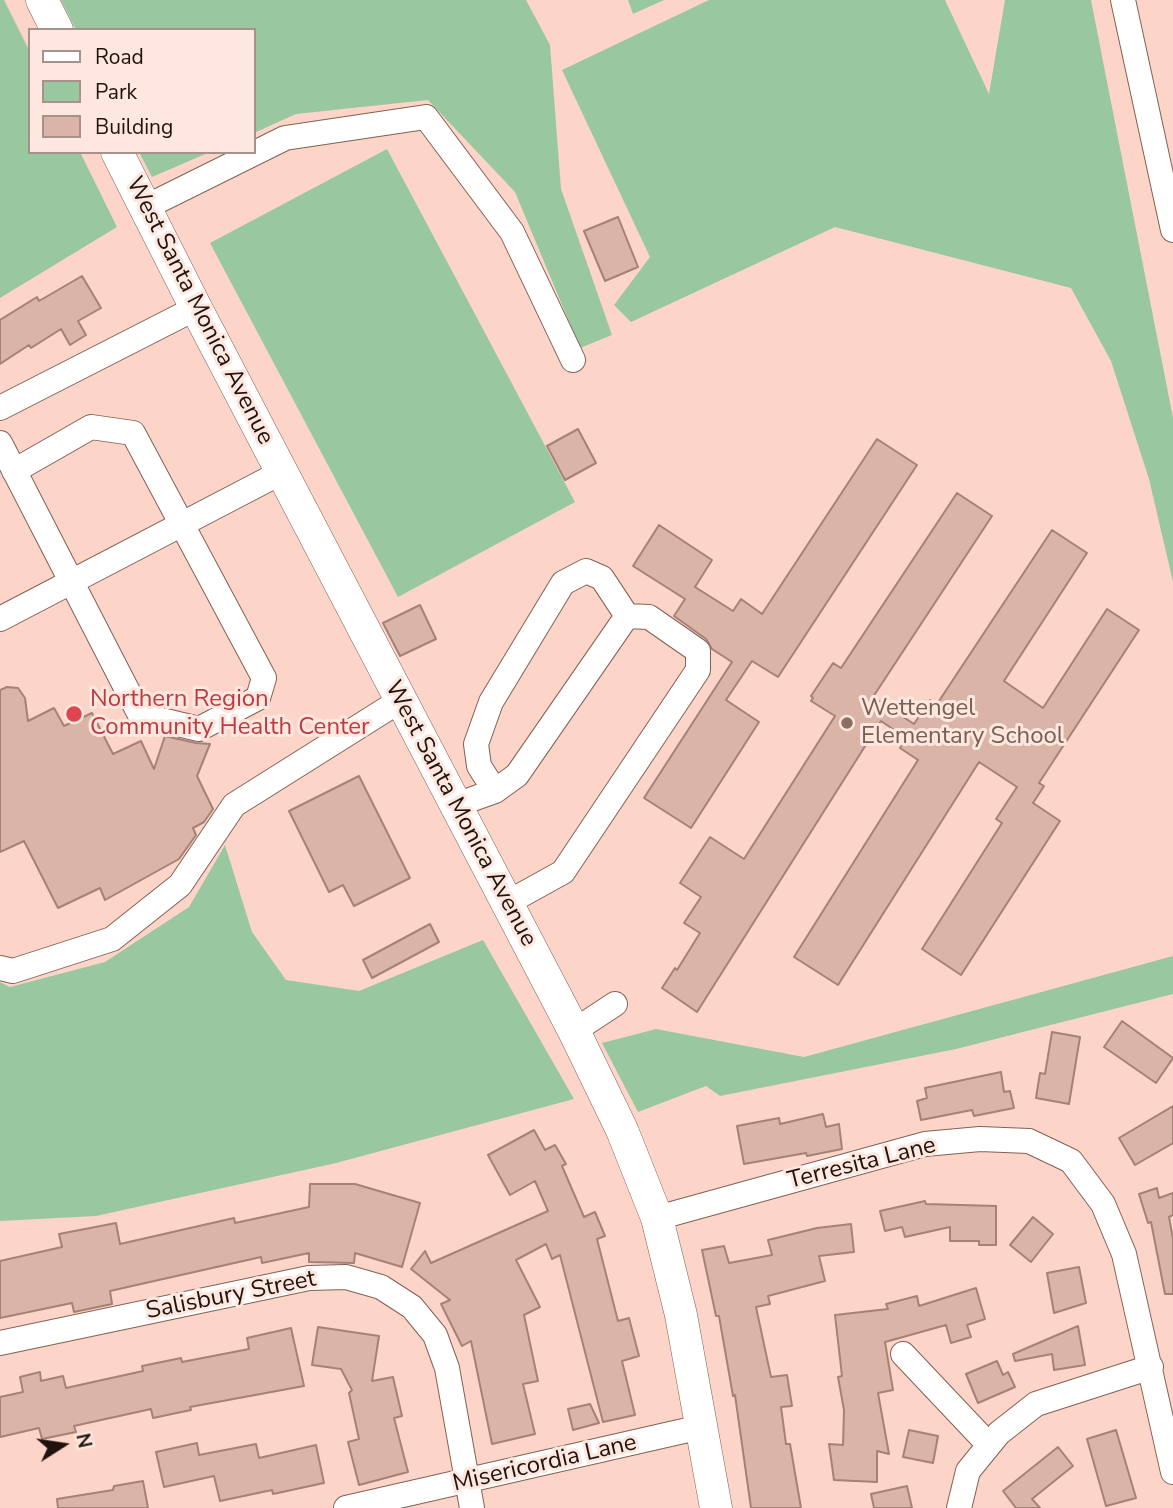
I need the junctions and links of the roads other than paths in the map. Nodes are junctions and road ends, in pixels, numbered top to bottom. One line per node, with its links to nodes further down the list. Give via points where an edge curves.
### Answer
1 (41, 0): 3 (main road)
2 (1123, 0): 8 (street)
3 (56, 28)
4 (256, 152): 10 (street, via 285,138 426,117 512,232)
5 (118, 154): 7 (main road, West Santa Monica Avenue)
6 (253, 154): 7 (street)
7 (144, 208): 9 (main road, West Santa Monica Avenue)
8 (1173, 230)
9 (196, 308): 11 (street); 14 (main road, West Santa Monica Avenue)
10 (572, 360)
11 (0, 408)
12 (0, 443): 13 (street)
13 (14, 471): 15 (street, via 90,427 133,433); 16 (street)
14 (282, 472): 15 (street); 19 (main road, West Santa Monica Avenue)
15 (182, 524): 16 (street); 16 (street, via 264,678 258,698 199,729 140,715)
16 (72, 582): 18 (street)
17 (627, 616): 20 (street, via 517,775); 20 (street, via 602,578 586,571 563,583 491,702 476,744 479,766); 22 (street, via 649,617 698,651 698,670 563,872)
18 (0, 619)
19 (401, 700): 21 (main road, West Santa Monica Avenue); 23 (street, via 234,805 180,885 113,939 13,971)
20 (495, 791): 21 (street)
21 (456, 805): 22 (main road, West Santa Monica Avenue)
22 (507, 904): 25 (main road, West Santa Monica Avenue)
23 (0, 968)
24 (615, 1004): 25 (street)
25 (574, 1031): 26 (main road, West Santa Monica Avenue, via 622,1130)
26 (657, 1218): 29 (street, Terresita Lane, via 925,1144 1029,1141 1071,1161 1103,1204 1124,1254); 30 (main road, West Santa Monica Avenue, via 681,1315)
27 (0, 1343): 33 (street, Salisbury Street, via 309,1278 346,1277 381,1287 412,1307 435,1335 447,1368)
28 (903, 1354): 31 (street)
29 (1151, 1367): 31 (street, via 1036,1404); 32 (street, Terresita Lane)
30 (701, 1427): 33 (street, Misericordia Lane); 36 (main road, West Santa Monica Avenue)
31 (989, 1445): 37 (street, via 968,1471)
32 (1173, 1472)
33 (468, 1482): 34 (street, Misericordia Lane); 35 (street, Salisbury Street)
34 (346, 1508)
35 (472, 1508)
36 (716, 1508)
37 (959, 1508)

